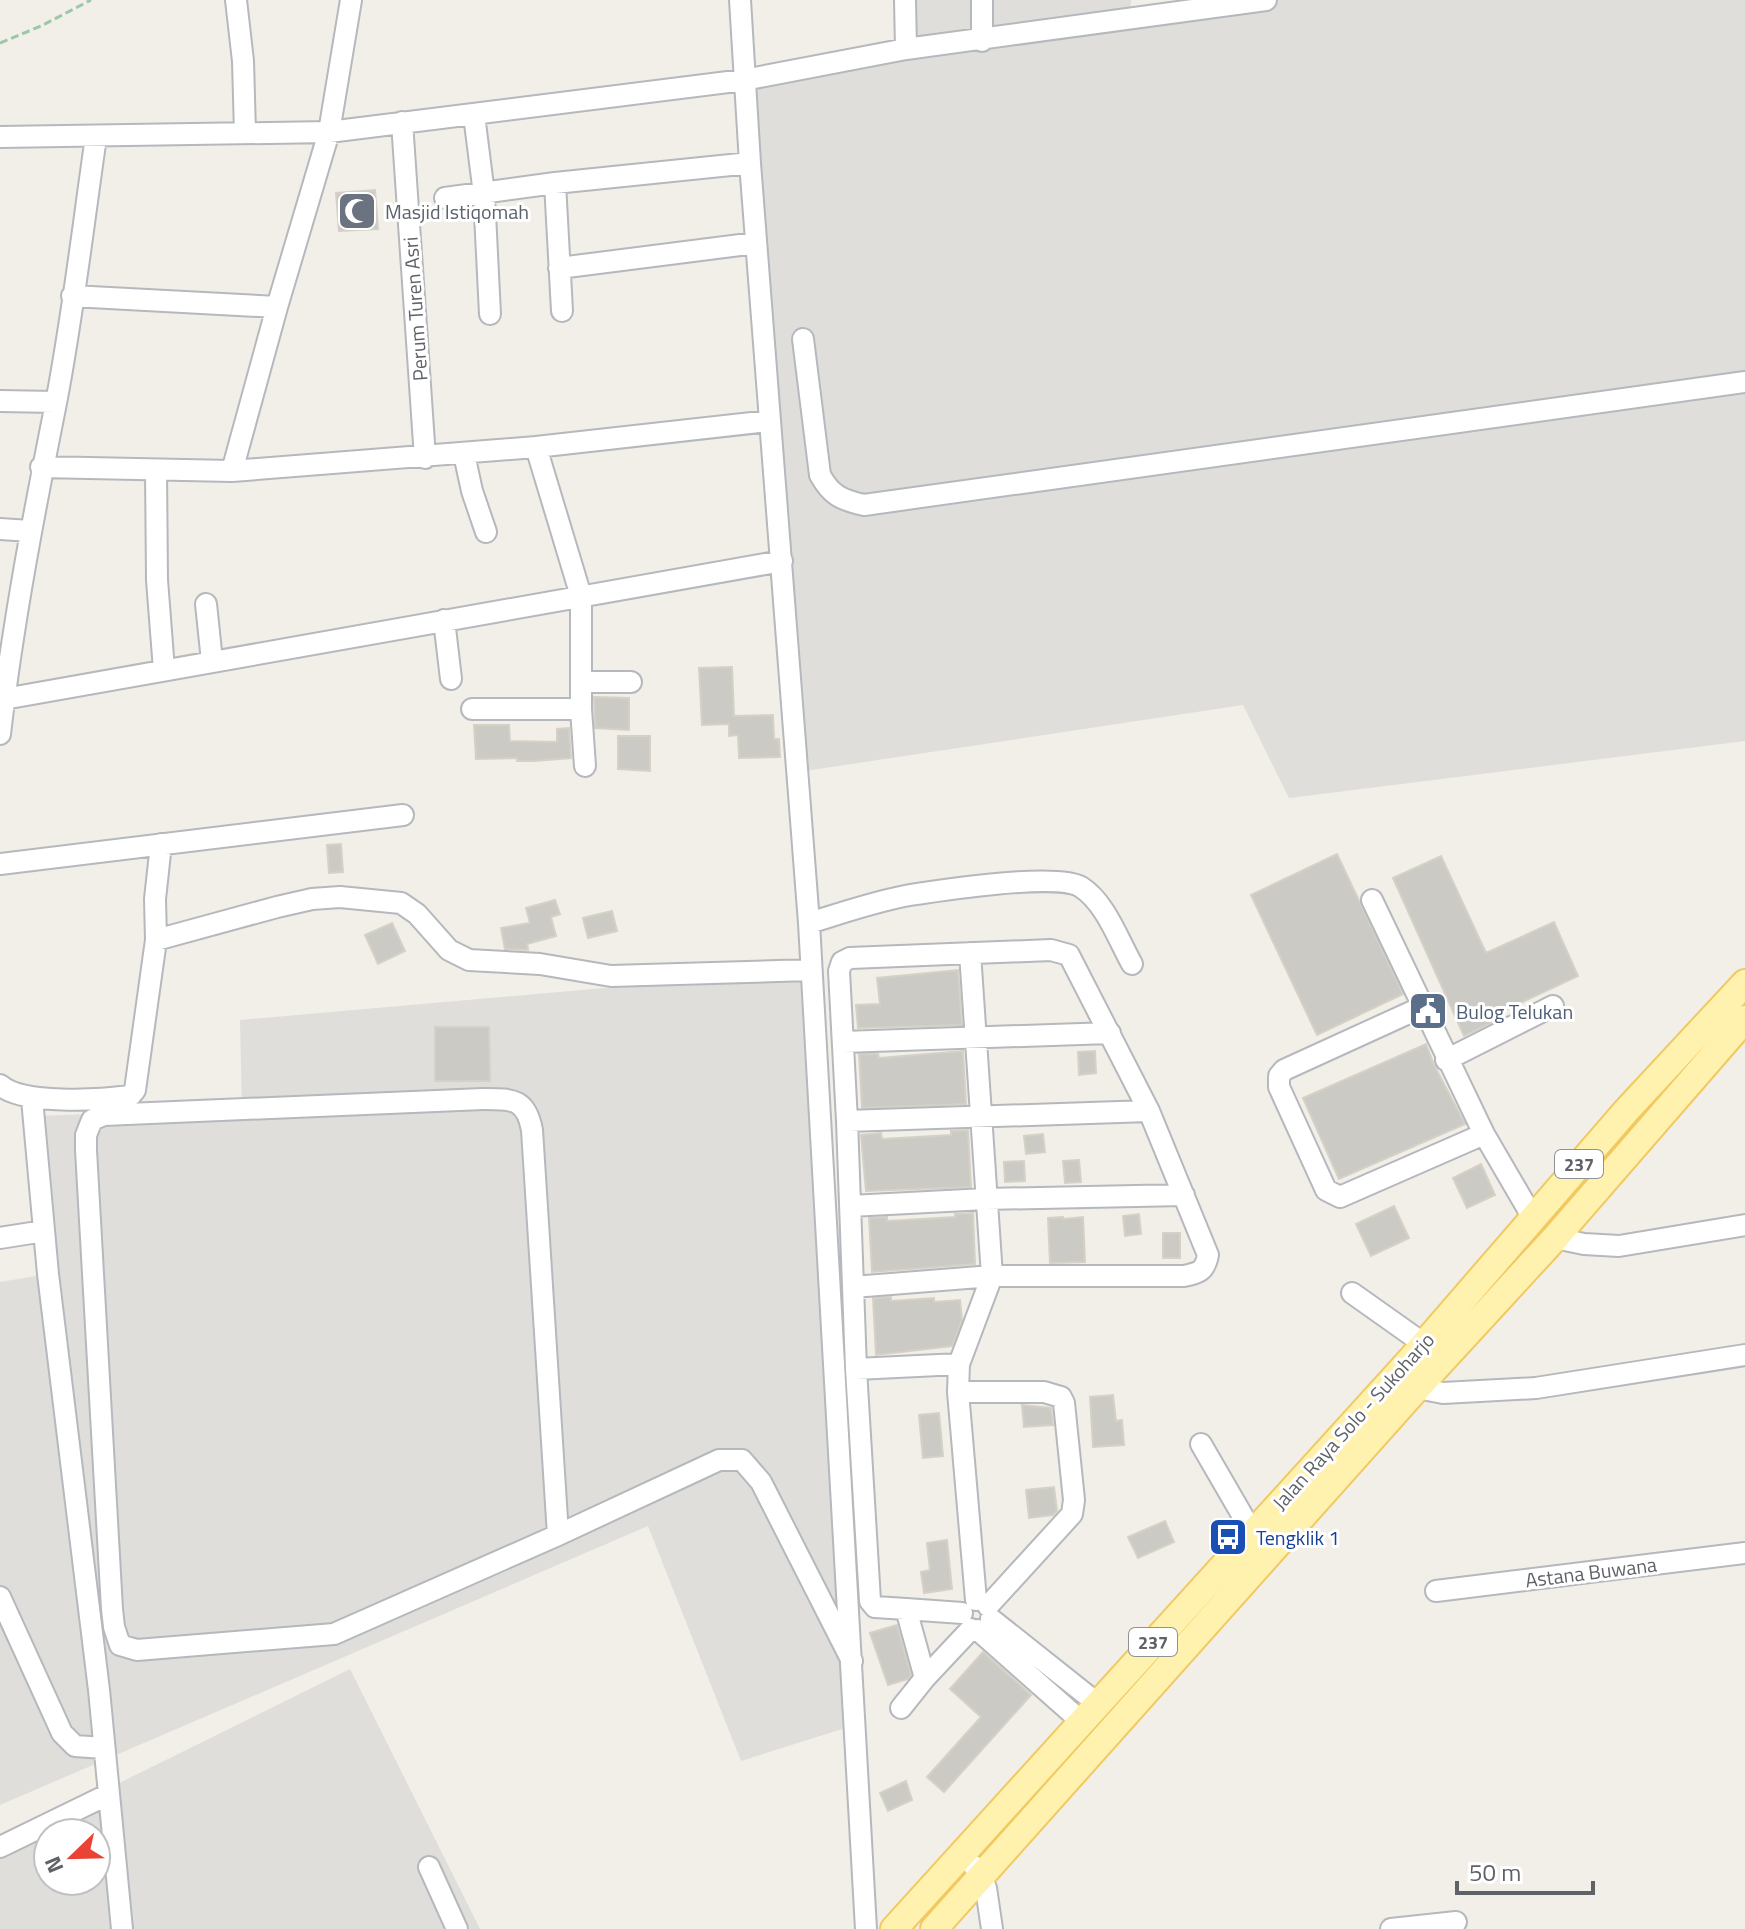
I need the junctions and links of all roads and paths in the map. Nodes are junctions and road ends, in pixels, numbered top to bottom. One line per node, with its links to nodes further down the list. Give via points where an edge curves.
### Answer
1 (91, 0): 10 (path)
2 (236, 0): 16 (street)
3 (351, 0): 15 (street)
4 (740, 0): 12 (street)
5 (905, 0): 11 (street)
6 (982, 0): 9 (street)
7 (1257, 1): 8 (street)
8 (1131, 9): 9 (street)
9 (982, 41): 11 (street)
10 (0, 43)
11 (906, 49): 12 (street)
12 (744, 80): 13 (street); 19 (street)
13 (474, 115): 14 (street); 21 (street)
14 (402, 122): 15 (street); 35 (street, Perum Turen Asri)
15 (329, 132): 16 (street); 26 (street)
16 (245, 133): 18 (street)
17 (0, 137): 18 (street)
18 (96, 137): 25 (street)
19 (750, 163): 20 (street); 23 (street)
20 (555, 183): 21 (street); 24 (street)
21 (484, 194): 22 (street); 28 (street)
22 (445, 198)
23 (756, 243): 24 (street); 33 (street)
24 (559, 268): 27 (street)
25 (72, 296): 26 (street); 32 (street)
26 (277, 307): 39 (street)
27 (562, 311)
28 (490, 314)
29 (803, 339): 30 (street, via 820,475 842,500 864,505)
30 (1745, 382)
31 (0, 401): 32 (street)
32 (56, 402): 37 (street)
33 (769, 421): 34 (street); 43 (street)
34 (536, 447): 36 (street); 44 (street)
35 (425, 453): 36 (street); 39 (street)
36 (464, 454): 42 (street)
37 (41, 467): 38 (street); 41 (street)
38 (156, 470): 39 (street); 49 (street)
39 (232, 471)
40 (0, 529): 41 (street)
41 (30, 531): 47 (street)
42 (486, 532)
43 (782, 561): 44 (street); 62 (street)
44 (581, 596): 46 (street); 51 (street)
45 (206, 604): 48 (street)
46 (444, 620): 48 (street); 50 (street)
47 (7, 623): 53 (street)
48 (212, 661): 49 (street)
49 (164, 670): 53 (street)
50 (451, 679)
51 (581, 682): 52 (street); 55 (street)
52 (631, 682)
53 (4, 699): 56 (street)
54 (472, 709): 55 (street)
55 (581, 709): 57 (street)
56 (0, 734)
57 (585, 766)
58 (403, 815): 59 (street)
59 (161, 844): 60 (street); 63 (street)
60 (0, 864)
61 (1372, 900): 69 (street)
62 (809, 923): 65 (street, via 910,895 1072,881 1097,902); 66 (street)
63 (156, 940): 66 (street, via 277,907 340,897 401,903 449,950 469,960 540,964 602,976); 76 (street, via 134,1093)
64 (970, 953): 71 (street, via 1064,952); 72 (street); 73 (street, via 844,961 839,971)
65 (1132, 964)
66 (810, 970): 105 (street)
67 (1745, 983): 84 (main road, Jalan Raya Solo - Sukoharjo / 237)
68 (1553, 1006): 74 (street)
69 (1422, 1007): 74 (street); 80 (street, via 1279,1076 1279,1087 1326,1190 1340,1197)
70 (1745, 1019): 88 (main road, Jalan Raya Solo - Sukoharjo / 237)
71 (1110, 1033): 72 (street); 77 (street)
72 (974, 1036): 73 (street); 78 (street)
73 (843, 1042): 79 (street)
74 (1446, 1060): 80 (street)
75 (0, 1085): 76 (street)
76 (32, 1099): 86 (street)
77 (1149, 1111): 78 (street); 81 (street)
78 (980, 1118): 79 (street); 82 (street)
79 (847, 1121): 83 (street)
80 (1484, 1134): 84 (street)
81 (1184, 1195): 82 (street); 89 (street, via 1208,1255 1200,1273)
82 (986, 1199): 83 (street); 89 (street)
83 (850, 1206): 90 (street)
84 (1533, 1218): 88 (main road); 94 (main road, Jalan Raya Solo - Sukoharjo / 237)
85 (1745, 1225): 88 (street, via 1619,1246)
86 (44, 1231): 87 (street); 109 (street)
87 (0, 1238)
88 (1555, 1238): 94 (main road, Jalan Raya Solo - Sukoharjo / 237)
89 (992, 1276): 90 (street); 93 (street)
90 (853, 1287): 95 (street)
91 (1352, 1293): 94 (street)
92 (1745, 1355): 94 (street, via 1536,1388 1457,1393)
93 (959, 1364): 95 (street); 96 (street)
94 (1422, 1364): 98 (main road, Jalan Raya Solo - Sukoharjo / 237); 114 (main road, Jalan Raya Solo - Sukoharjo / 237)
95 (856, 1369): 103 (street, via 870,1601 875,1607)
96 (958, 1392): 104 (street); 104 (street, via 1054,1393 1064,1403 1074,1500 1072,1514)
97 (1201, 1444): 98 (street)
98 (1252, 1532): 108 (main road, Jalan Raya Solo - Sukoharjo / 237)
99 (558, 1535): 99 (street, via 334,1634 137,1650 120,1645 112,1609 86,1166 86,1135 92,1120 104,1115 483,1099 519,1103 529,1112 532,1130); 105 (street, via 719,1460 742,1460 761,1482)
100 (1745, 1553): 101 (street, Astana Buwana)
101 (1436, 1591)
102 (0, 1597): 109 (street, via 62,1733 75,1746)
103 (906, 1609): 104 (street); 106 (street)
104 (978, 1616): 106 (street); 108 (street)
105 (852, 1661): 118 (street)
106 (925, 1678): 107 (street)
107 (901, 1708)
108 (1090, 1713): 112 (main road, Jalan Raya Solo - Sukoharjo / 237)
109 (104, 1748): 110 (street)
110 (109, 1794): 111 (street); 116 (street)
111 (0, 1847)
112 (964, 1853): 114 (street); 119 (main road, Jalan Raya Solo - Sukoharjo / 237)
113 (429, 1867): 117 (street)
114 (982, 1878): 120 (main road, Jalan Raya Solo - Sukoharjo / 237); 121 (street)
115 (1456, 1922): 122 (street)
116 (122, 1929)
117 (457, 1929)
118 (866, 1929)
119 (894, 1929)
120 (934, 1929)
121 (992, 1929)
122 (1399, 1929)

